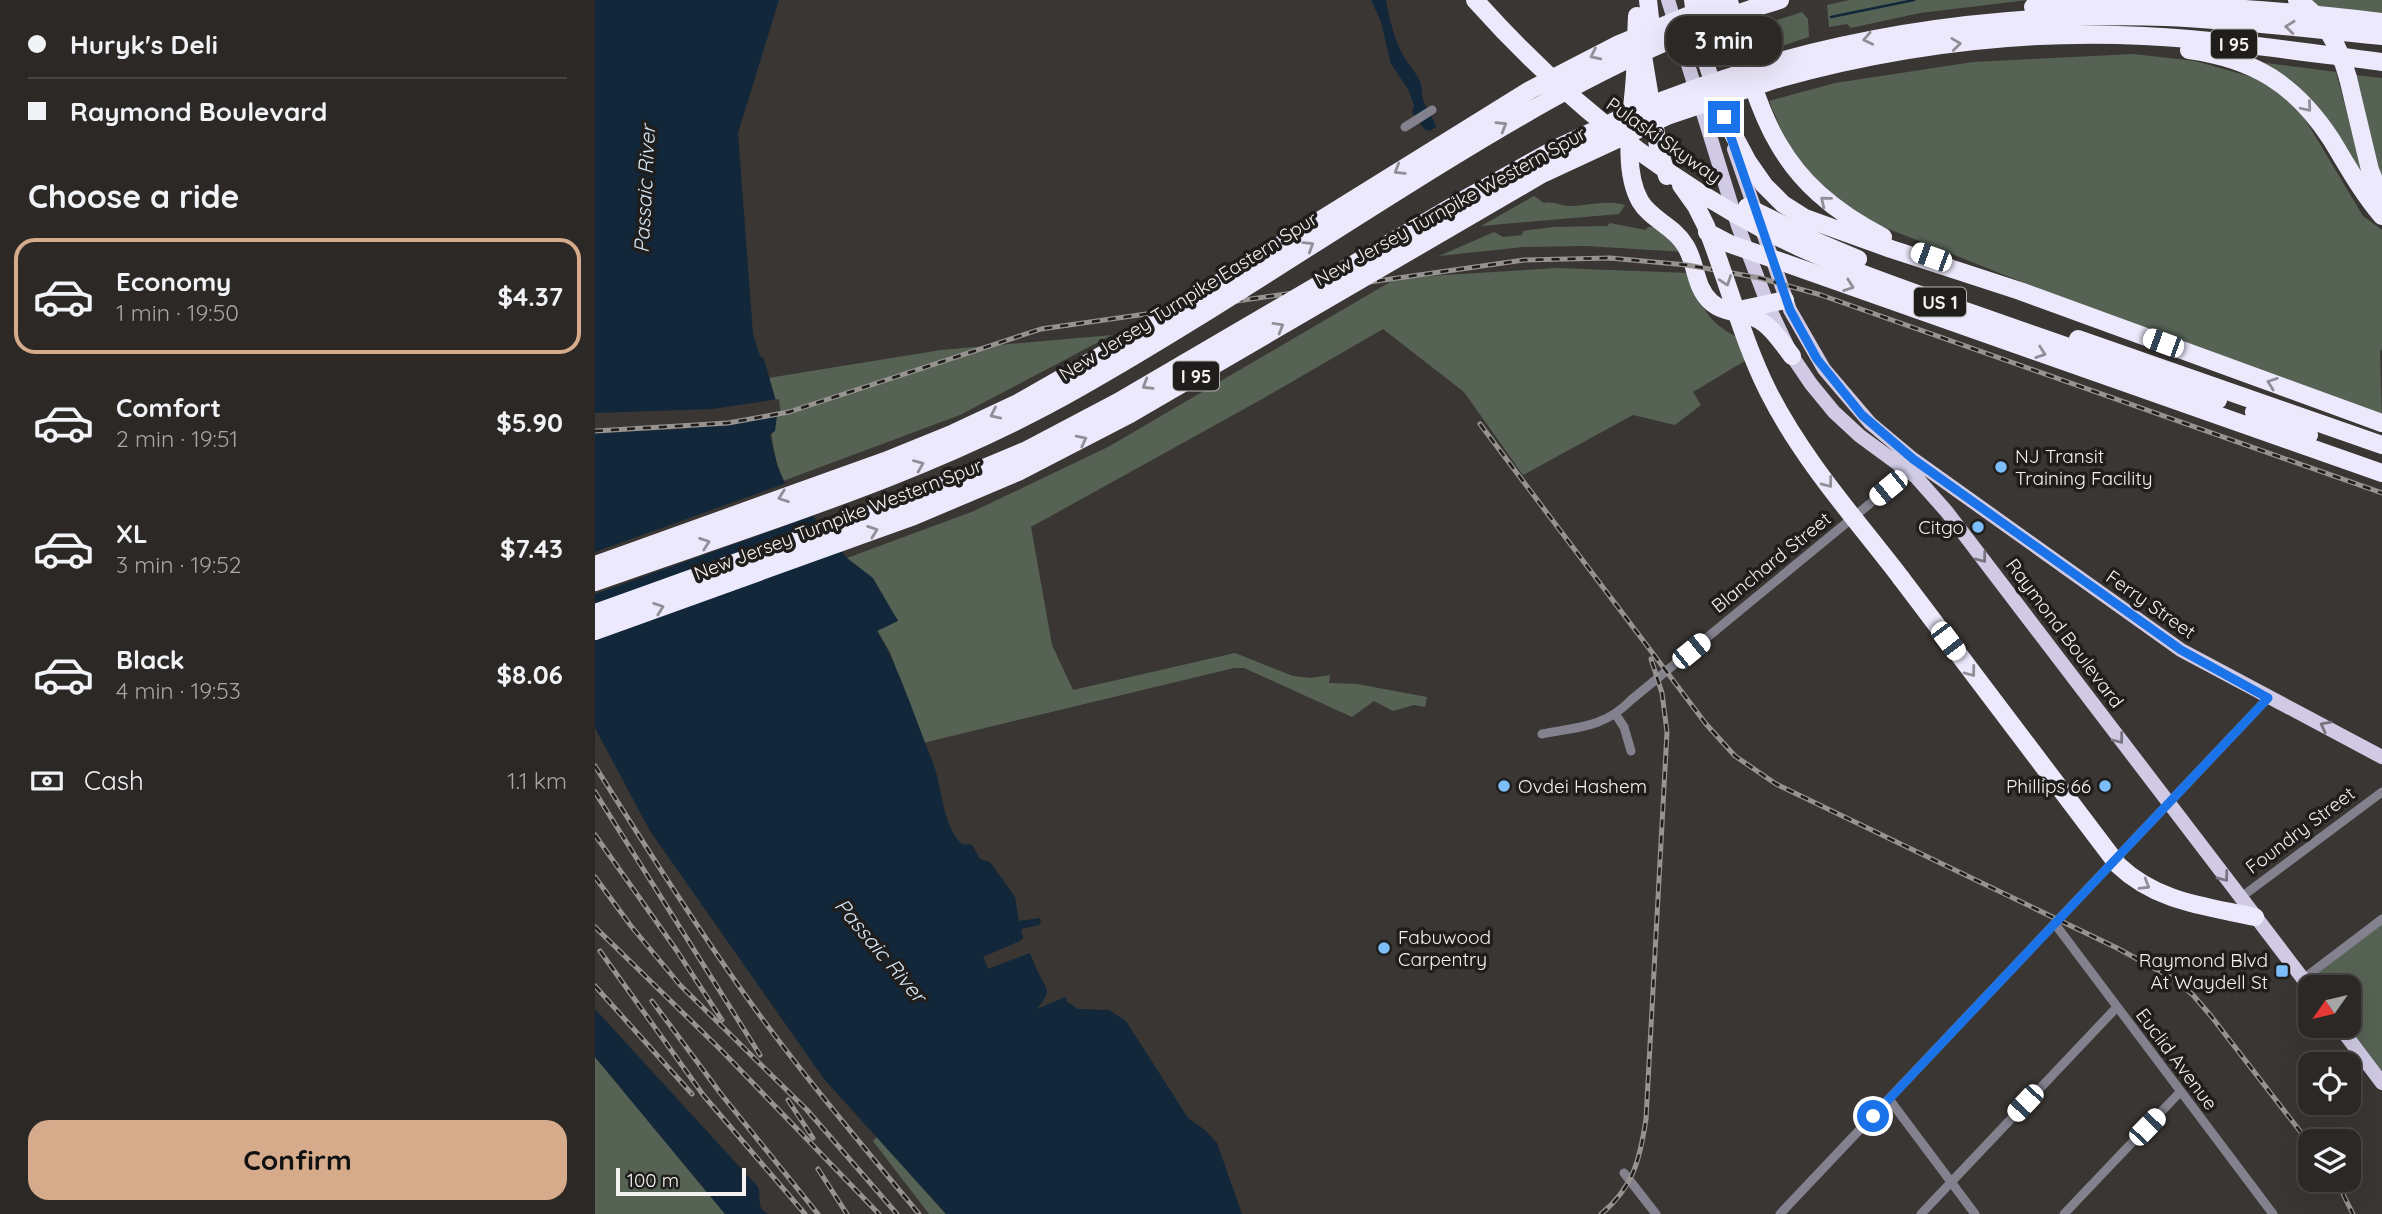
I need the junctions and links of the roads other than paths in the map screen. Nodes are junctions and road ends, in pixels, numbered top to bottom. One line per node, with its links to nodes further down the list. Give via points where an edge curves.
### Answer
1 (1475, 0): 21 (highway, Pulaski Skyway / US 1, bridge, via 1559,86)
2 (1490, 0): 28 (highway, Pulaski Skyway / US 1, bridge, via 1594,101 1657,150 1735,201 1904,278)
3 (1648, 0): 21 (highway)
4 (1668, 0): 25 (main road, Raymond Boulevard, via 1731,206)
5 (1686, 0): 15 (highway, Raymond Boulevard)
6 (1693, 0): 15 (highway)
7 (1727, 0): 24 (highway, one-way to 7, via 1883,237 1817,194 1787,159 1769,128); 37 (highway, New Jersey Turnpike Eastern Spur, one-way to 37, bridge, via 1619,44 1530,90 1128,341 1016,404 885,461)
8 (1780, 0): 38 (highway, New Jersey Turnpike Eastern Spur / I 95, one-way to 8, bridge, via 884,478 1012,424 1117,366 1548,99 1661,43)
9 (2297, 0): 22 (highway, bridge, via 2328,29 2339,50)
10 (1636, 8): 21 (highway, via 1658,146); 26 (highway, via 1630,136 1635,188 1648,212 1684,242 1707,298)
11 (2382, 22): 12 (highway, via 2245,7 2097,3 1961,15)
12 (1912, 31): 14 (highway, New Jersey Turnpike Western Spur / I 95, one-way to 12, via 2141,17 2029,19); 17 (highway, New Jersey Turnpike Western Spur / I 95, one-way to 17, via 1826,48)
13 (2085, 35): 16 (highway, New Jersey Turnpike Western Spur / I 95, via 2193,40); 17 (highway, New Jersey Turnpike Western Spur / I 95, one-way to 13, via 1996,39); 23 (highway, one-way to 23, via 2132,46 2204,52 2243,63 2275,79 2313,114)
14 (2382, 36)
15 (1699, 41): 19 (highway, Raymond Boulevard)
16 (2382, 62)
17 (1775, 71): 39 (highway, New Jersey Turnpike Western Spur / I 95, one-way to 39, bridge, via 1702,86 1645,107 1544,155 1118,402 999,463 881,511); 40 (highway, New Jersey Turnpike Western Spur / I 95, one-way to 17, bridge, via 914,516 1018,472 1130,414 1542,174)
18 (1432, 110): 20 (street)
19 (1724, 117): 24 (highway, via 1758,178 1797,214); 25 (main road, Raymond Boulevard)
20 (1405, 127)
21 (1671, 176): 28 (highway, Pulaski Skyway / US 1, bridge, via 1767,231 1842,266); 36 (highway, one-way to 36, bridge, via 1682,206 1707,232 1730,244); 48 (highway, one-way to 48, bridge, via 1706,226 1777,409)
22 (2382, 199)
23 (2382, 216)
24 (2019, 291): 30 (highway, one-way to 24)
25 (1777, 302): 26 (highway); 27 (main road, Raymond Boulevard); 34 (main road, Raymond Boulevard, via 1848,400)
26 (1725, 310): 27 (highway, via 1764,323)
27 (1793, 356): 34 (main road, Raymond Boulevard, via 1816,390 1860,436)
28 (2215, 389): 29 (highway, Pulaski Skyway / US 1); 31 (highway, US 1); 32 (highway)
29 (2254, 412): 33 (highway); 35 (highway, US 1)
30 (2382, 423)
31 (2382, 434)
32 (2382, 445)
33 (2382, 457)
34 (1910, 464): 41 (main road, Ferry Street, via 2181,650); 42 (street, Blanchard Street, via 1895,483); 47 (main road, Raymond Boulevard, one-way to 47)
35 (2382, 465)
36 (2382, 473)
37 (595, 565)
38 (595, 582)
39 (595, 613)
40 (595, 631)
41 (2268, 698): 45 (main road, Ferry Street, one-way to 41); 47 (street)
42 (1616, 715): 43 (street, Blanchard Street); 44 (street)
43 (1542, 734)
44 (1631, 751)
45 (2382, 757)
46 (2382, 792): 49 (street, Foundry Street)
47 (2168, 803): 48 (street); 49 (main road, Raymond Boulevard, one-way to 49)
48 (2114, 861): 50 (highway, one-way to 50, via 2164,896); 52 (street)
49 (2240, 898): 50 (main road, Raymond Boulevard)
50 (2255, 917): 53 (main road, Raymond Boulevard)
51 (2382, 919): 54 (street)
52 (2055, 924): 55 (street, Euclid Avenue); 59 (street)
53 (2300, 975)
54 (2317, 975)
55 (2116, 1007): 58 (street, Euclid Avenue); 61 (street)
56 (2348, 1038): 57 (main road)
57 (2382, 1083)
58 (2180, 1092): 66 (street); 67 (street, Euclid Avenue)
59 (1889, 1099): 61 (street); 63 (street)
60 (1624, 1173): 62 (street)
61 (1950, 1182): 64 (street); 65 (street)
62 (1655, 1214)
63 (1780, 1214)
64 (1921, 1214)
65 (1975, 1214)
66 (2064, 1214)
67 (2273, 1214)

